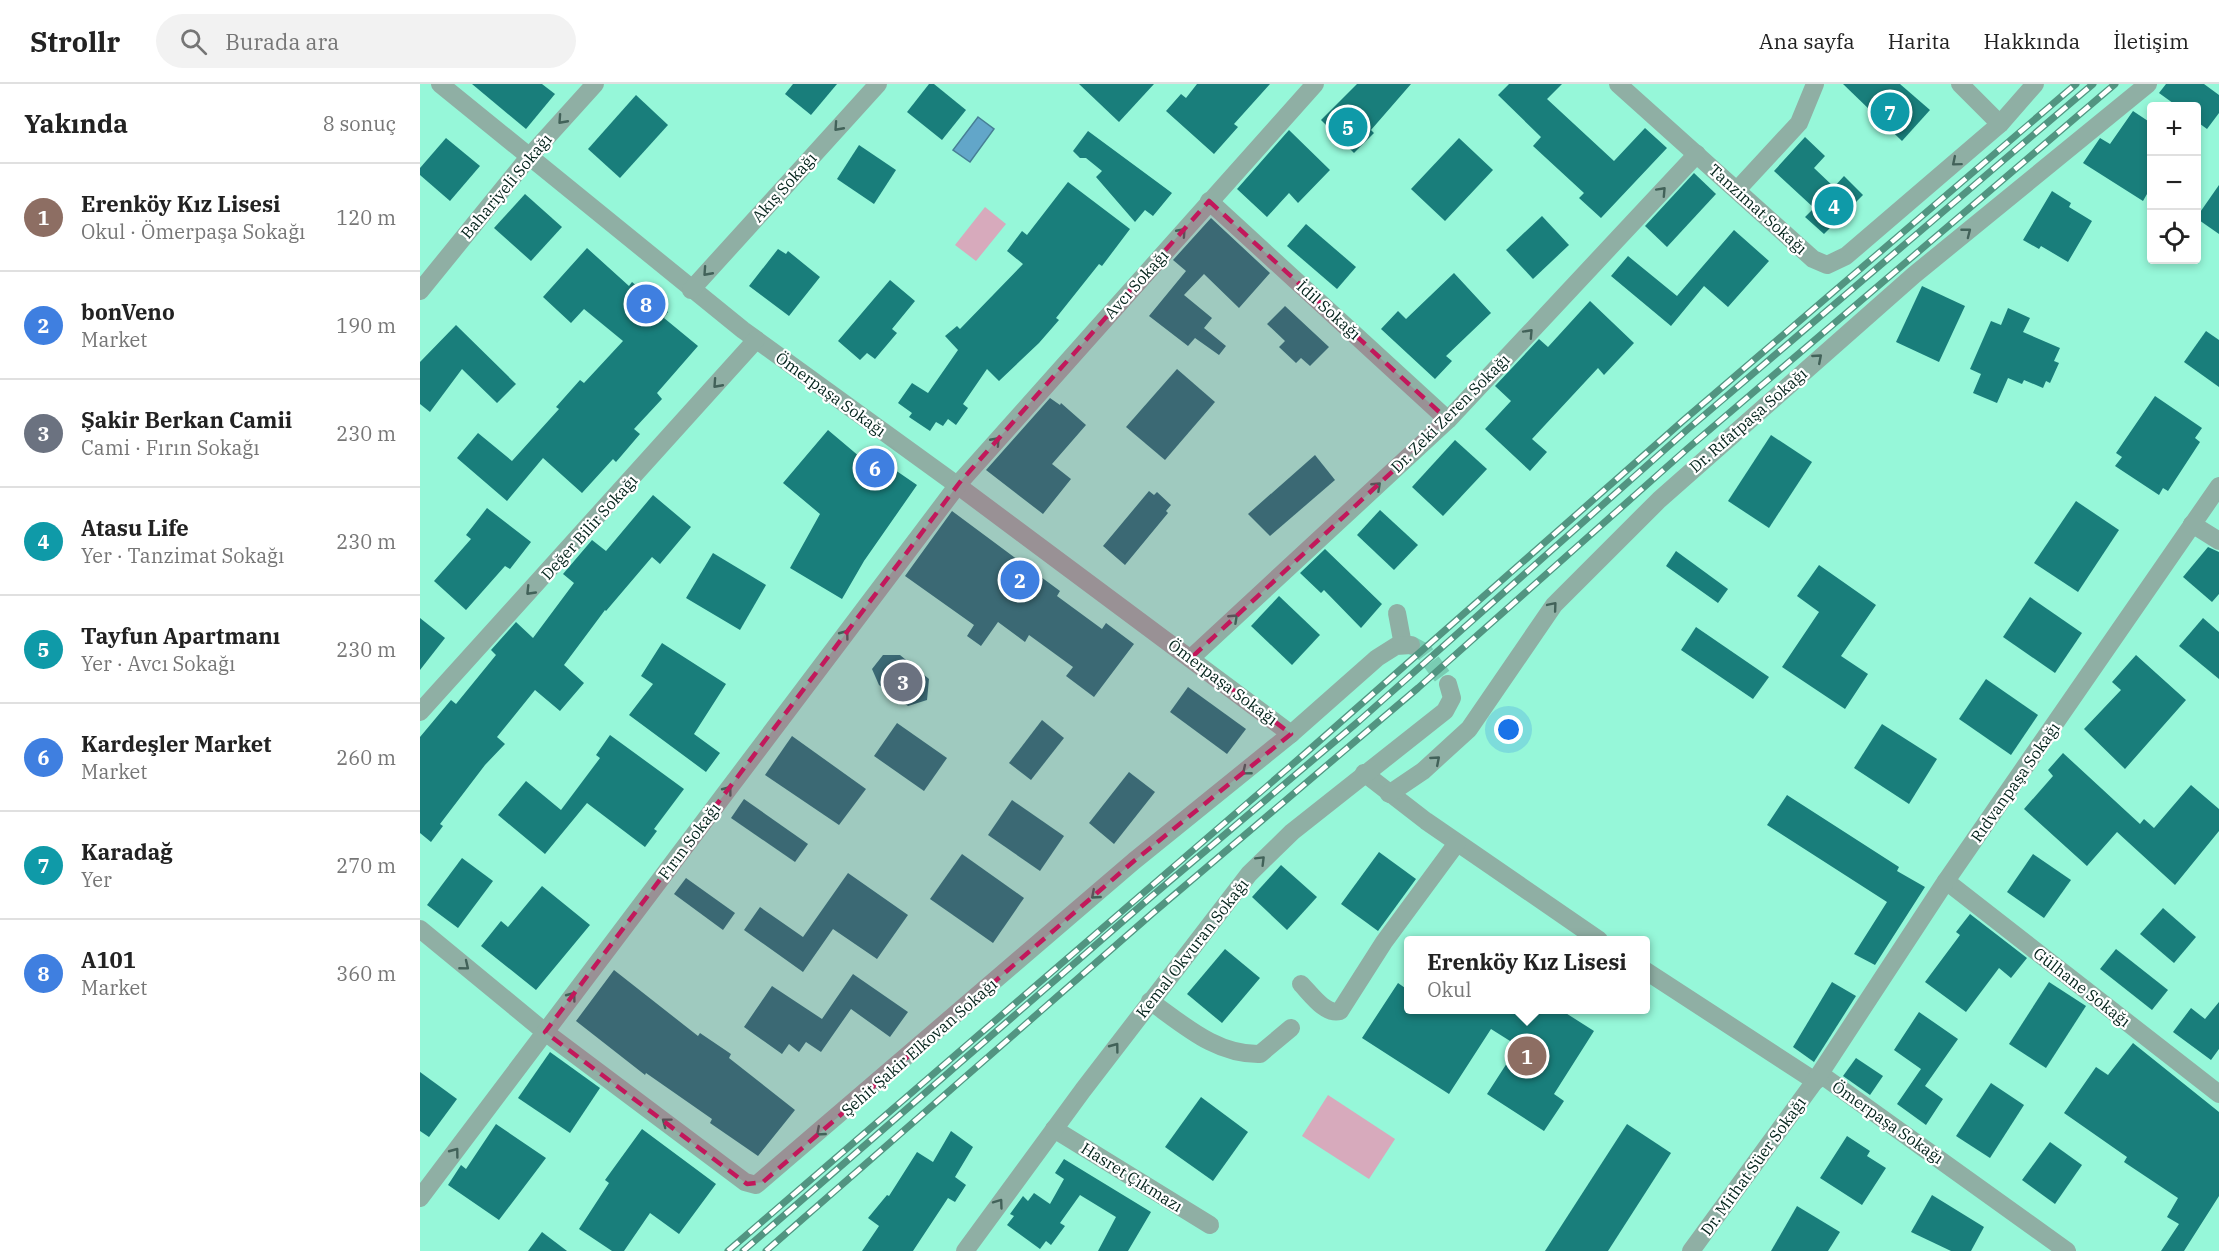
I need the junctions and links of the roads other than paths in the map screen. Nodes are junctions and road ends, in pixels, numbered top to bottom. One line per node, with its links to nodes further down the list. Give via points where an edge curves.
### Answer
1 (440, 84): 12 (street, Ömerpaşa Sokağı)
2 (595, 84): 12 (street, Bahariyeli Sokağı, one-way to 12)
3 (878, 84): 15 (street, Akış Sokağı, one-way to 15)
4 (1315, 84): 14 (street, Avcı Sokağı)
5 (1618, 84): 11 (street, Tanzimat Sokağı)
6 (1815, 84): 13 (street, via 1799,123)
7 (1960, 84): 10 (street)
8 (2035, 84): 10 (street, Tanzimat Sokağı)
9 (2148, 84): 29 (street, Dr. Rıfatpaşa Sokağı, one-way to 9, via 1423,771 1463,735 1554,605 1659,500 1914,275)
10 (2000, 124): 13 (street, Tanzimat Sokağı, one-way to 13, via 1833,264 1813,259)
11 (1696, 154): 13 (street, Tanzimat Sokağı); 18 (street, Dr. Zeki Zeren Sokağı, one-way to 11)
12 (529, 156): 15 (street, Ömerpaşa Sokağı); 16 (street, Bahariyeli Sokağı)
13 (1737, 190)
14 (1209, 201): 18 (street, İdil Sokağı); 19 (street, Avcı Sokağı, one-way to 14)
15 (691, 290): 17 (street, Ömerpaşa Sokağı)
16 (420, 291)
17 (756, 340): 19 (street, Ömerpaşa Sokağı); 26 (street, Değer Bilir Sokağı, one-way to 26)
18 (1448, 420): 24 (street, Dr. Zeki Zeren Sokağı, one-way to 18)
19 (957, 485): 24 (street, Ömerpaşa Sokağı); 38 (street, Fırın Sokağı, one-way to 19)
20 (2219, 486): 21 (street, Rıdvanpaşa Sokağı)
21 (2192, 524): 22 (street); 31 (street, Rıdvanpaşa Sokağı)
22 (2219, 541)
23 (1397, 613): 27 (street, Şehit Şakir Elkovan Sokağı, via 1407,645 1391,648 1377,658)
24 (1191, 658): 27 (street, Ömerpaşa Sokağı)
25 (1448, 684): 28 (street, Kemal Okvuran Sokağı, via 1452,698 1445,711)
26 (420, 712)
27 (1291, 734): 38 (street, Şehit Şakir Elkovan Sokağı, one-way to 38, via 1128,867 759,1184 745,1182)
28 (1364, 773): 29 (street); 36 (street, Kemal Okvuran Sokağı, one-way to 28, via 1260,862)
29 (1389, 794): 30 (street)
30 (1457, 843): 33 (street); 35 (street, via 1384,942 1340,1011 1330,1012)
31 (1946, 881): 39 (street, Rıdvanpaşa Sokağı); 40 (street, Gülhane Sokağı)
32 (420, 929): 38 (street, Şehit Şakir Elkovan Sokağı, one-way to 38)
33 (1593, 936)
34 (1650, 974): 39 (street, Ömerpaşa Sokağı)
35 (1301, 984)
36 (1150, 1001): 37 (street, via 1201,1037 1231,1051 1260,1054); 41 (street, Kemal Okvuran Sokağı, one-way to 36)
37 (1292, 1028)
38 (545, 1032): 42 (street, Fırın Sokağı, one-way to 38)
39 (1815, 1081): 45 (street, Dr. Mithat Süer Sokağı); 46 (street, Ömerpaşa Sokağı, via 1823,1076)
40 (2219, 1094)
41 (1054, 1129): 43 (street, Hasret Çıkmazı); 44 (street, Kemal Okvuran Sokağı, one-way to 41)
42 (420, 1198)
43 (1210, 1225)
44 (965, 1251)
45 (1691, 1251)
46 (2067, 1251)

